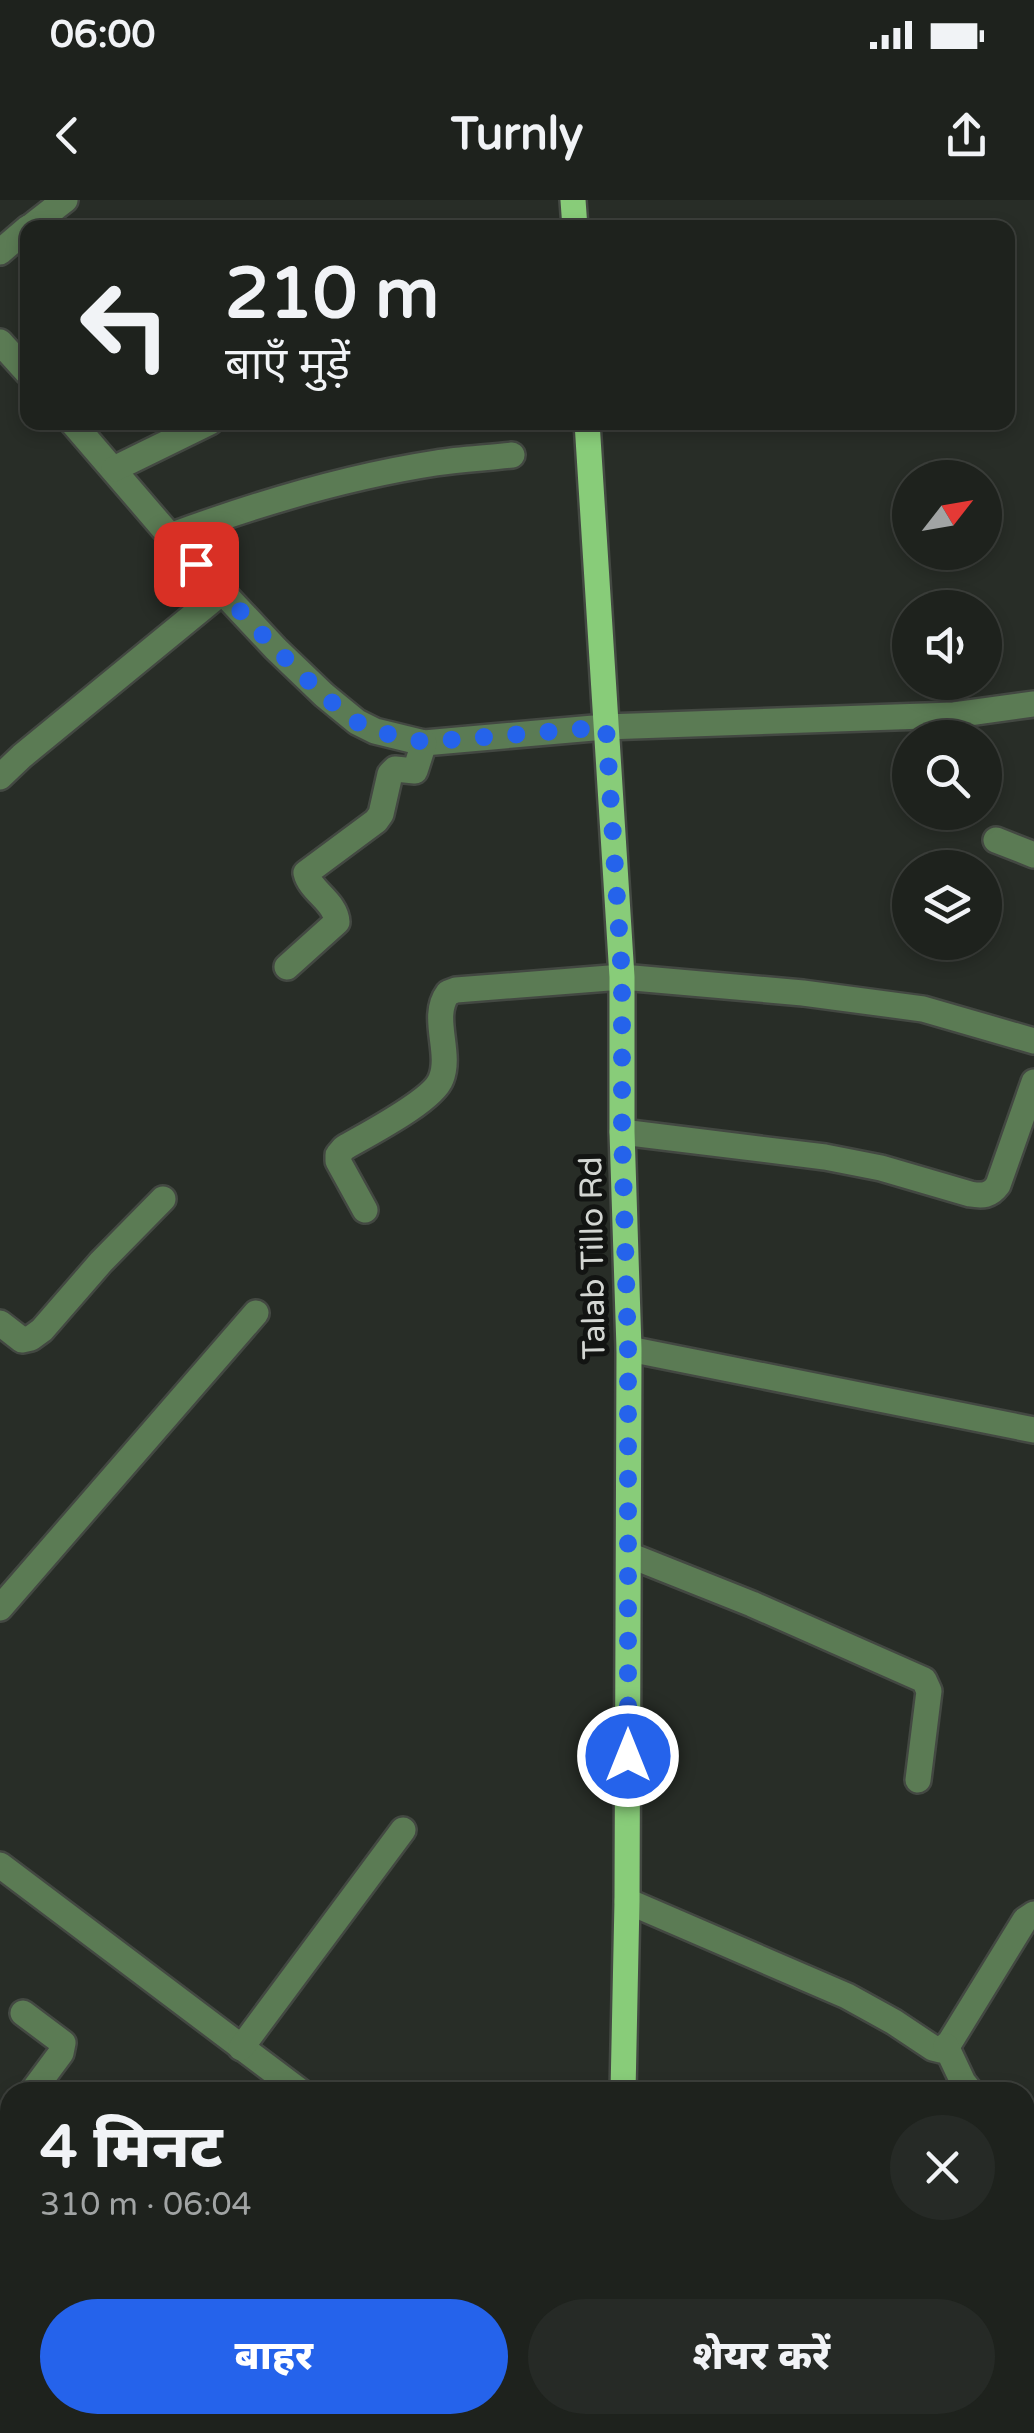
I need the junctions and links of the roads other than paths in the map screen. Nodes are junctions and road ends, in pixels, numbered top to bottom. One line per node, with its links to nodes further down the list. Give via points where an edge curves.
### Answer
1 (65, 200): 2 (street)
2 (39, 220)
3 (20, 235): 4 (street)
4 (0, 252)
5 (0, 342): 6 (street)
6 (20, 364)
7 (79, 430): 11 (street)
8 (194, 430): 11 (street)
9 (587, 430): 15 (main road, Talab Tillo Rd)
10 (512, 455): 12 (street, via 357,478)
11 (114, 469): 12 (street)
12 (170, 536): 13 (street)
13 (207, 604): 16 (street, via 276,649 357,722); 17 (street)
14 (1034, 704): 15 (street, via 954,715)
15 (606, 727): 16 (street); 21 (main road, Talab Tillo Rd)
16 (422, 751): 20 (street, via 415,771 390,774 376,821 306,873 337,922)
17 (0, 777)
18 (996, 840): 19 (street)
19 (1034, 855)
20 (286, 967)
21 (622, 977): 22 (street, via 923,1009); 24 (main road, Talab Tillo Rd); 26 (street, via 448,992 442,1006 443,1072 436,1087 338,1154)
22 (1034, 1041)
23 (1034, 1082): 24 (street, via 998,1185 984,1196 843,1161)
24 (622, 1132): 29 (main road, Talab Tillo Rd)
25 (163, 1199): 28 (street, via 42,1330 22,1340)
26 (366, 1210)
27 (256, 1312): 32 (street)
28 (0, 1323)
29 (628, 1349): 30 (street); 31 (main road, Talab Tillo Rd)
30 (1034, 1430)
31 (629, 1555): 33 (street, via 924,1680 929,1691); 36 (main road, Talab Tillo Rd)
32 (0, 1608)
33 (918, 1780)
34 (403, 1830): 40 (street)
35 (0, 1865): 40 (street)
36 (627, 1901): 39 (street, via 847,1996 933,2048); 43 (main road, Talab Tillo Rd)
37 (1034, 1914): 39 (street)
38 (24, 2013): 41 (street, via 63,2043)
39 (946, 2046): 44 (street)
40 (240, 2048): 42 (street)
41 (39, 2082)
42 (287, 2082)
43 (623, 2082)
44 (965, 2082)

